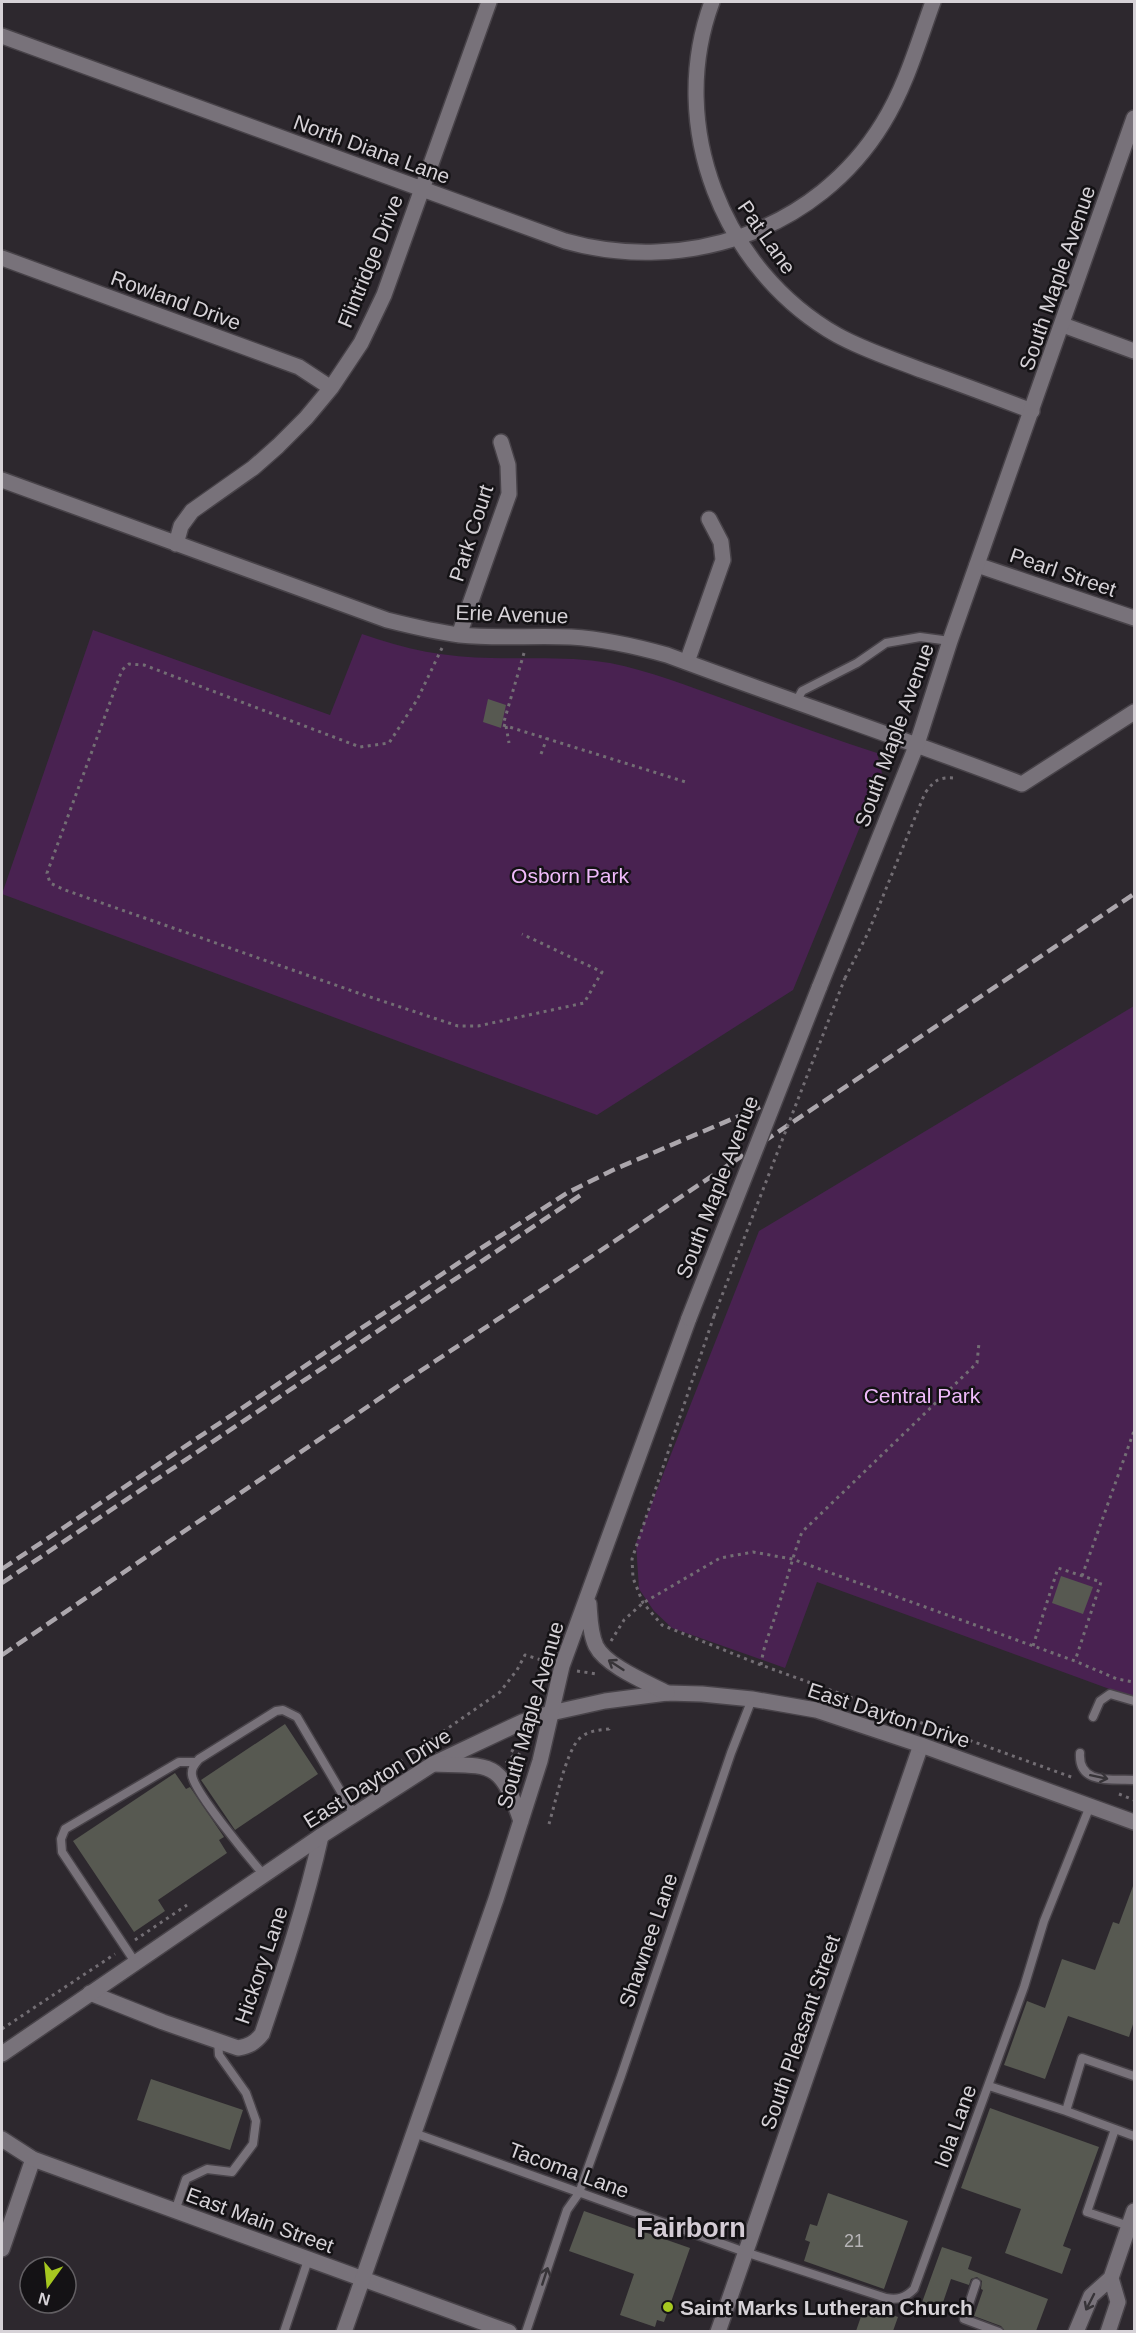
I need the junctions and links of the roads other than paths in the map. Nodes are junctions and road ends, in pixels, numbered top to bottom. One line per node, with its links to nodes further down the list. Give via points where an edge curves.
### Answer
1 (489, 2): 6 (street, Flintridge Drive)
2 (712, 2): 7 (street, Pat Lane, via 698,62 698,129 709,178)
3 (933, 2): 7 (street, North Diana Lane, via 901,91 866,147 809,202)
4 (2, 36): 6 (street, North Diana Lane)
5 (1134, 118): 9 (street, South Maple Avenue)
6 (422, 189): 7 (street, North Diana Lane, via 565,241 606,250 670,253); 11 (street, Flintridge Drive, via 384,295 361,343)
7 (737, 238): 12 (street, Pat Lane, via 780,292 836,334 867,350)
8 (2, 258): 11 (street, Rowland Drive, via 299,367)
9 (1063, 325): 10 (street); 12 (street, South Maple Avenue)
10 (1134, 351)
11 (331, 388): 16 (street, Flintridge Drive, via 278,446 192,511 181,526)
12 (1032, 411): 17 (street, South Maple Avenue)
13 (501, 442): 19 (street, Park Court, via 508,465 509,494)
14 (2, 482): 16 (street, Erie Avenue)
15 (709, 519): 21 (street, via 721,542 723,560)
16 (176, 544): 19 (street, Erie Avenue, via 387,620)
17 (977, 565): 18 (street, Pearl Street); 20 (street, South Maple Avenue)
18 (1134, 618)
19 (454, 634): 21 (street, Erie Avenue, via 573,637 614,642)
20 (950, 641): 22 (lane, via 920,637 886,643 802,691); 24 (street, South Maple Avenue)
21 (687, 662): 22 (street, Erie Avenue)
22 (796, 702): 24 (street, Erie Avenue)
23 (1134, 712): 24 (street, Erie Avenue, via 1022,784)
24 (917, 744): 25 (street, South Maple Avenue, bridge, via 689,1318)
25 (588, 1598): 26 (street, one-way to 25, via 614,1665 596,1647); 29 (street, South Maple Avenue, via 562,1666)
26 (667, 1693): 27 (street, East Dayton Drive); 29 (street, East Dayton Drive)
27 (752, 1699): 31 (street, East Dayton Drive, via 816,1710); 54 (lane, Shawnee Lane)
28 (1134, 1701): 30 (lane, via 1110,1694 1100,1701)
29 (551, 1713): 34 (street, East Dayton Drive, via 522,1722); 39 (street, South Maple Avenue)
30 (1093, 1717)
31 (921, 1745): 36 (street, East Dayton Drive); 59 (street, South Pleasant Street)
32 (1080, 1753): 35 (lane, one-way to 35, via 1079,1764 1094,1778)
33 (196, 1762): 37 (lane, via 283,1710 297,1717); 41 (lane, via 192,1776); 42 (lane, via 179,1762 65,1828 61,1839 62,1852)
34 (433, 1764): 37 (street, East Dayton Drive); 39 (street, via 475,1765 497,1773 512,1793)
35 (1134, 1780)
36 (1090, 1806): 38 (street, East Dayton Drive); 47 (lane, Iola Lane, via 1044,1921)
37 (354, 1814): 40 (street, East Dayton Drive)
38 (1134, 1820)
39 (521, 1821): 50 (street, South Maple Avenue)
40 (321, 1836): 41 (street, East Dayton Drive); 44 (street, Hickory Lane, via 312,1879 262,2034 248,2046 238,2048)
41 (264, 1875): 42 (street, East Dayton Drive)
42 (135, 1962): 43 (street, East Dayton Drive)
43 (90, 1993): 44 (street, Hickory Lane); 45 (street, East Dayton Drive)
44 (218, 2041): 55 (lane, via 219,2055 238,2079 256,2121 253,2144 232,2172 207,2169 186,2179)
45 (2, 2054)
46 (1134, 2076): 48 (lane, via 1082,2058)
47 (989, 2086): 48 (lane); 59 (lane, Iola Lane, via 914,2289 906,2296 886,2298)
48 (1066, 2111): 49 (lane)
49 (1115, 2129): 51 (lane); 57 (lane, via 1087,2212)
50 (414, 2133): 54 (lane, Tacoma Lane); 62 (street, South Maple Avenue)
51 (1134, 2136)
52 (2, 2139): 53 (street, East Main Street)
53 (33, 2159): 55 (street, East Main Street); 58 (street)
54 (579, 2193): 59 (lane, Tacoma Lane); 67 (lane, Shawnee Lane, one-way to 54, via 567,2210)
55 (175, 2211): 60 (street, East Main Street)
56 (1134, 2211): 57 (street)
57 (1129, 2226): 61 (street)
58 (2, 2249)
59 (746, 2252): 68 (street, South Pleasant Street)
60 (308, 2260): 62 (street, East Main Street); 64 (lane)
61 (1111, 2278): 70 (street, one-way to 70, via 1091,2296); 71 (street, via 1118,2302)
62 (362, 2280): 65 (street, South Maple Avenue); 66 (street, East Main Street)
63 (976, 2283): 69 (lane, via 964,2319)
64 (284, 2331)
65 (344, 2331)
66 (508, 2331)
67 (526, 2331)
68 (718, 2331)
69 (999, 2331)
70 (1076, 2331)
71 (1108, 2331)

